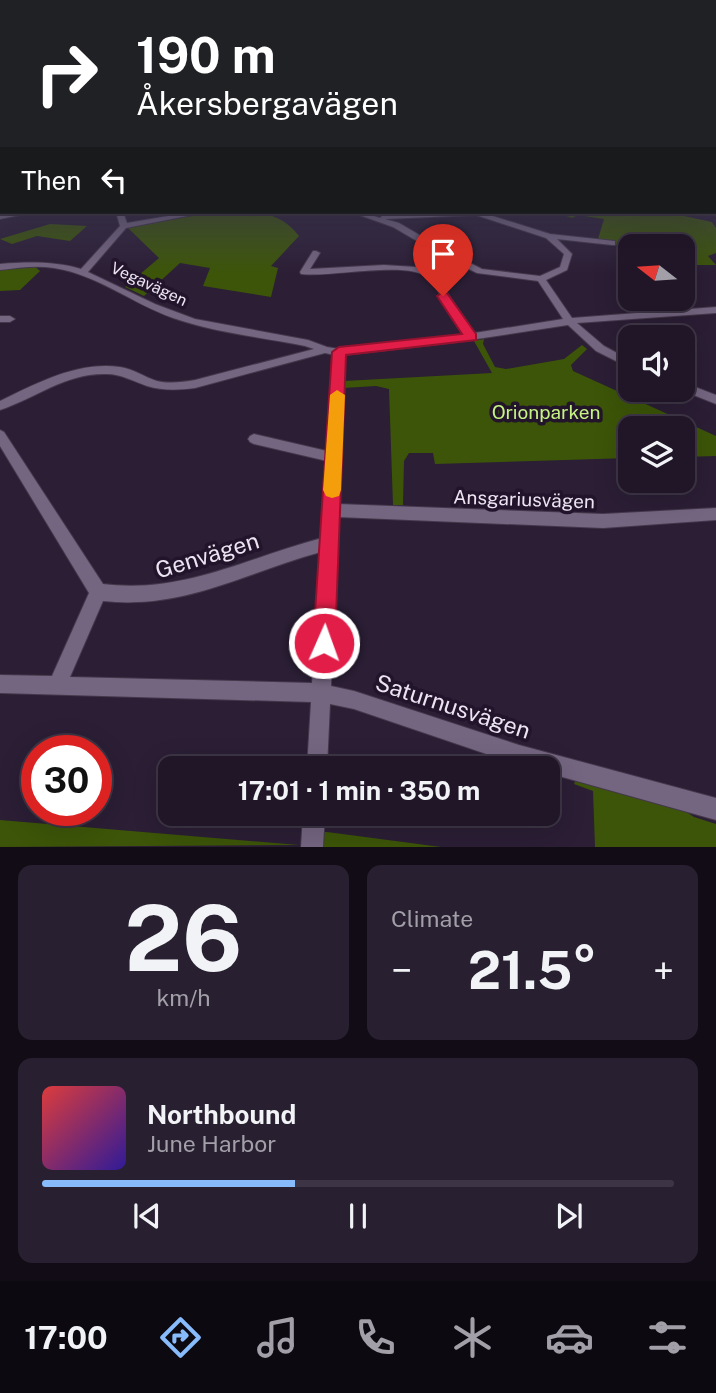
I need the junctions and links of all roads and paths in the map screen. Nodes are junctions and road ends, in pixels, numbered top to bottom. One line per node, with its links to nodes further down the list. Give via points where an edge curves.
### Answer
1 (19, 214): 7 (street)
2 (121, 214): 9 (street)
3 (192, 214): 9 (street)
4 (362, 214): 8 (street)
5 (428, 214): 8 (street)
6 (479, 214): 10 (street)
7 (0, 217)
8 (397, 221): 15 (street, via 449,257 480,271)
9 (124, 226): 14 (street)
10 (549, 236): 11 (street); 15 (street, via 566,251 568,260 564,268)
11 (612, 243)
12 (316, 253): 18 (street, via 304,272 390,266 431,275)
13 (0, 267): 14 (street, Vegavägen, via 40,263)
14 (83, 272): 19 (street, Vegavägen, via 176,316)
15 (541, 279): 17 (street)
16 (716, 310): 17 (street)
17 (569, 321): 18 (street); 20 (street, via 596,348)
18 (471, 337): 19 (street)
19 (332, 351): 23 (street, via 174,386 155,384 124,371 86,372); 26 (street)
20 (618, 358)
21 (695, 391): 22 (street)
22 (716, 400)
23 (0, 406)
24 (0, 435): 30 (street)
25 (254, 439): 26 (street)
26 (334, 458): 27 (street)
27 (331, 510): 28 (street, Ansgariusvägen, via 603,521); 29 (street)
28 (716, 514)
29 (328, 543): 30 (street, Genvägen, via 184,590 150,595); 33 (street)
30 (98, 592): 32 (street)
31 (0, 684): 32 (street, Saturnusvägen)
32 (57, 686): 33 (street, Saturnusvägen)
33 (322, 693): 34 (street); 35 (street, Saturnusvägen, via 519,755)
34 (318, 756)
35 (716, 809)
36 (313, 826): 37 (street)
37 (312, 847)

